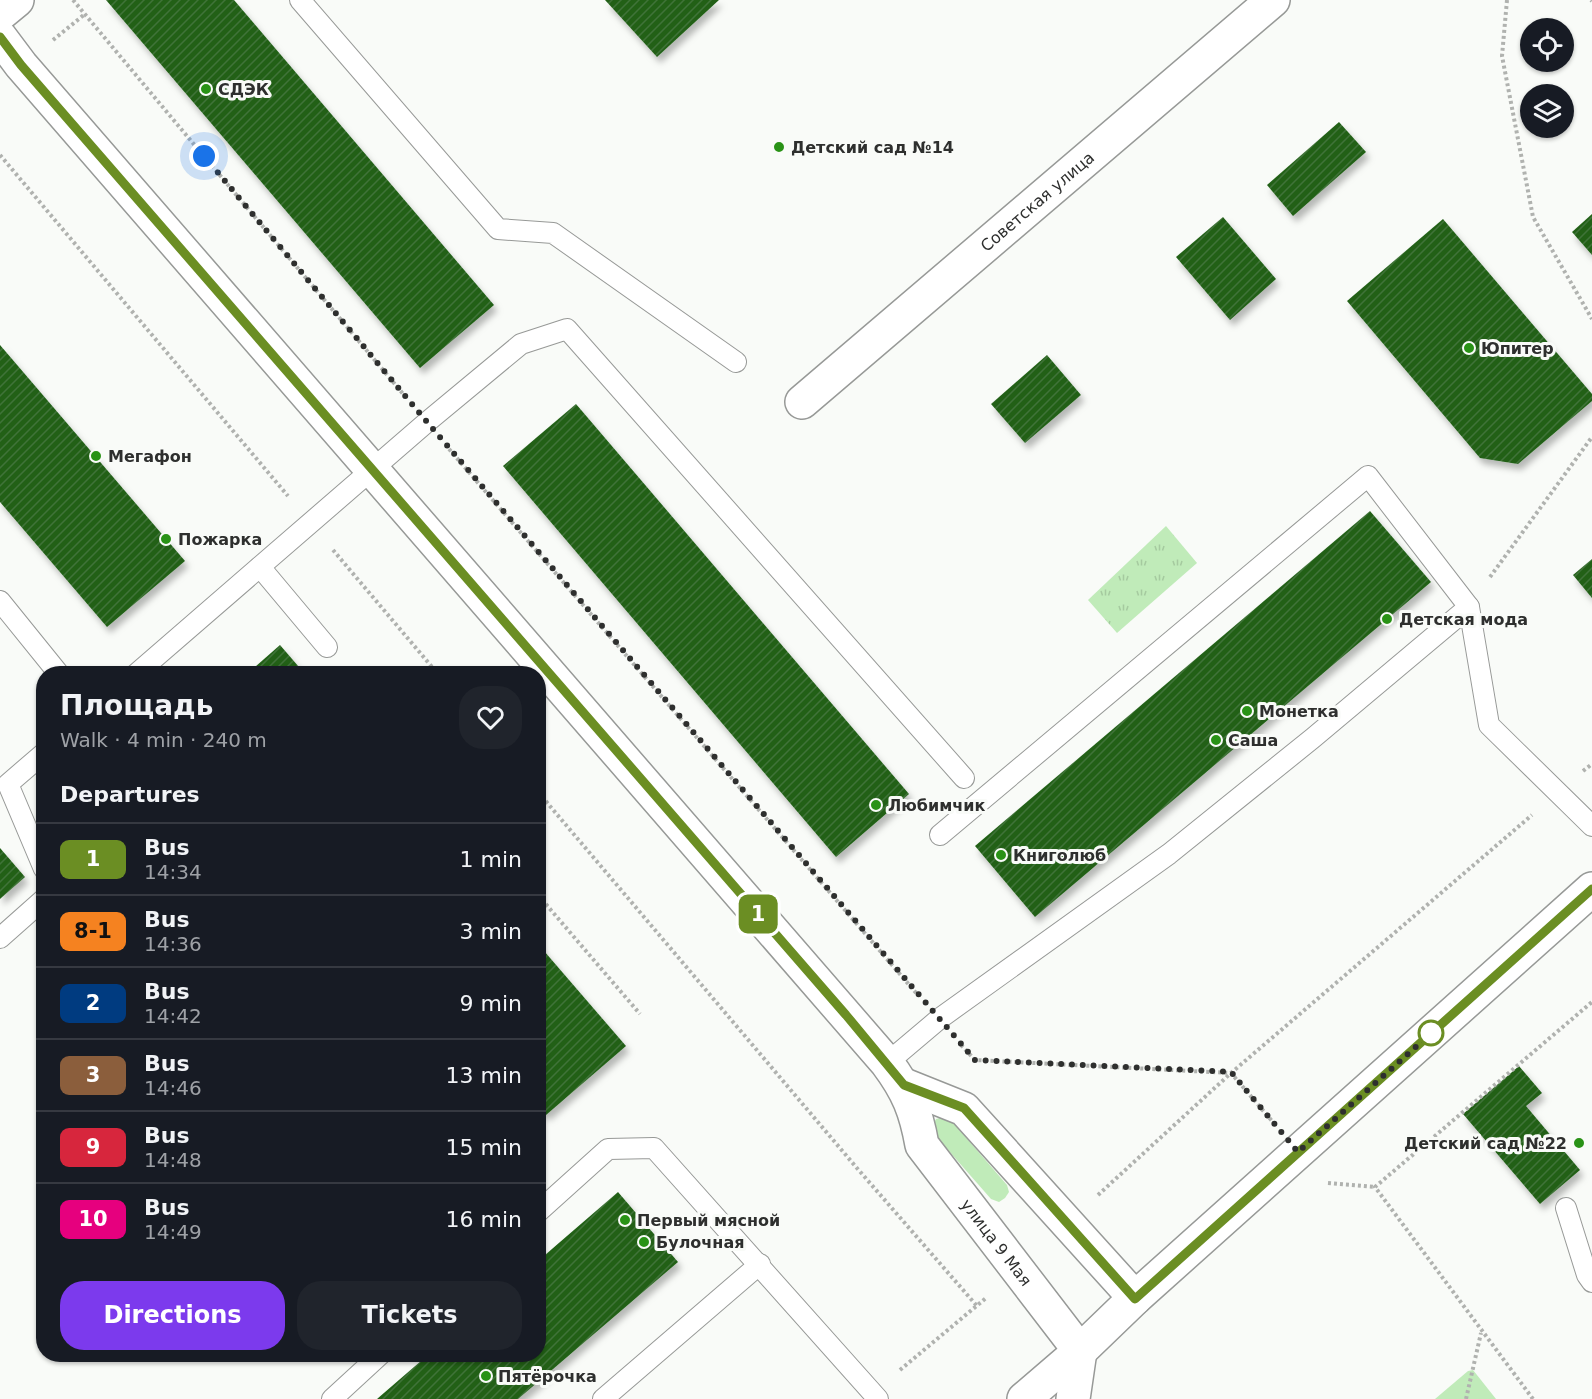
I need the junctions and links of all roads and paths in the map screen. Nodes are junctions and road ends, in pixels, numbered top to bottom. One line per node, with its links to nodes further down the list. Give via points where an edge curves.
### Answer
1 (17, 0): 6 (street)
2 (73, 0): 12 (path)
3 (300, 0): 10 (lane, via 498,229 553,233)
4 (1273, 0): 11 (street, Советская улица)
5 (1507, 0): 9 (path, via 1502,56 1533,217)
6 (0, 14)
7 (0, 37): 14 (street, улица 9 Мая)
8 (0, 155): 15 (path)
9 (1592, 319)
10 (736, 362)
11 (802, 402)
12 (427, 422): 14 (lane); 27 (lane, via 521,344 567,329); 39 (path)
13 (1592, 436): 18 (path)
14 (373, 470): 15 (lane); 23 (street, улица 9 Мая)
15 (310, 522): 16 (lane); 22 (path)
16 (260, 567): 19 (lane); 21 (lane)
17 (0, 601): 20 (lane)
18 (1468, 606): 28 (lane, via 1490,725); 31 (lane, via 1368,476); 39 (lane, via 1169,854)
19 (327, 647)
20 (53, 666)
21 (145, 666)
22 (431, 666)
23 (542, 666)
24 (546, 670): 41 (street, улица 9 Мая)
25 (36, 760): 32 (lane, via 8,784)
26 (1592, 764): 28 (path)
27 (964, 778)
28 (1559, 792): 30 (lane); 40 (path)
29 (546, 801): 51 (path)
30 (1592, 826)
31 (940, 835)
32 (36, 850)
33 (1592, 889): 42 (street)
34 (546, 904): 38 (path)
35 (36, 906): 36 (lane)
36 (0, 938)
37 (1592, 1002): 43 (path)
38 (640, 1014)
39 (939, 1019): 40 (path, via 975,1060); 41 (lane)
40 (1231, 1072): 42 (path); 46 (path)
41 (895, 1074): 46 (street, улица 9 Мая, via 964,1108); 48 (street, улица 9 Мая, via 918,1122 922,1145)
42 (1298, 1152): 43 (path, via 1323,1183); 50 (street)
43 (1375, 1186): 52 (path)
44 (546, 1205): 47 (lane, via 608,1149 654,1148)
45 (1566, 1208): 49 (lane)
46 (1067, 1223): 50 (street, улица 9 Мая)
47 (760, 1264): 55 (lane); 57 (lane)
48 (1017, 1269): 51 (path); 53 (street, улица 9 Мая)
49 (1592, 1282)
50 (1135, 1299): 53 (street)
51 (977, 1306): 55 (path)
52 (1481, 1331): 60 (path); 61 (path)
53 (1080, 1351): 58 (street); 59 (street)
54 (372, 1362): 56 (lane)
55 (876, 1396)
56 (332, 1399)
57 (603, 1399)
58 (1024, 1399)
59 (1072, 1399)
60 (1466, 1399)
61 (1533, 1399)

